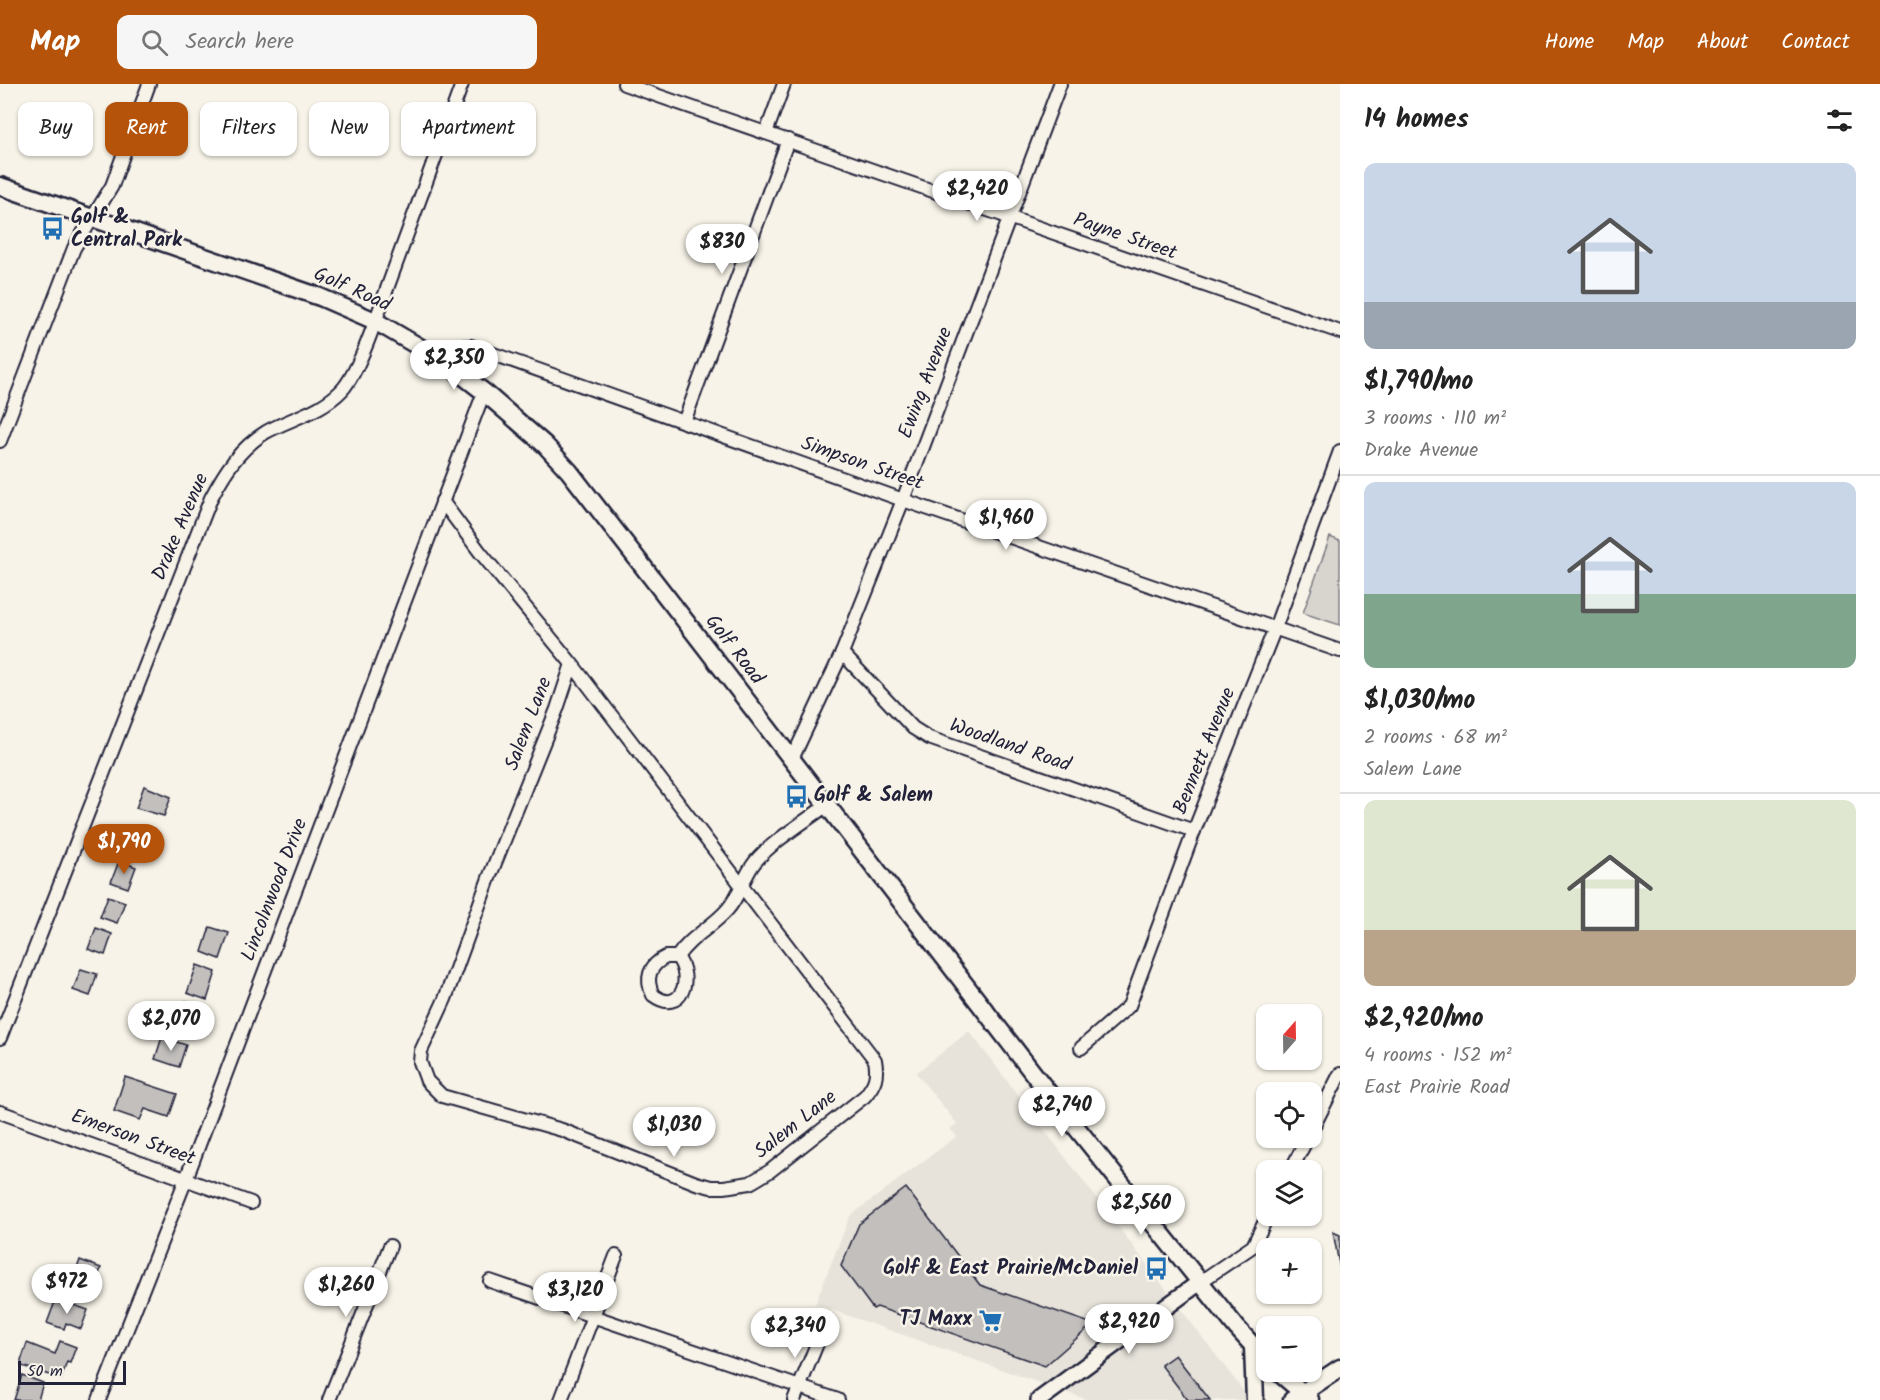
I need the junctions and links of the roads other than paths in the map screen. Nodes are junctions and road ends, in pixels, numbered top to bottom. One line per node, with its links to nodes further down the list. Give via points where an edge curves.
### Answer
1 (149, 84): 10 (street, via 111,186)
2 (462, 84): 11 (street, Drake Avenue)
3 (624, 84): 6 (street, Payne Street)
4 (784, 84): 6 (street)
5 (1060, 84): 9 (street, Ewing Avenue)
6 (766, 133): 7 (street, Payne Street)
7 (788, 140): 9 (street, Payne Street); 15 (street)
8 (0, 186): 10 (main road, Golf Road)
9 (1010, 217): 12 (street, Payne Street); 18 (street, Ewing Avenue)
10 (93, 218): 11 (main road, Golf Road, via 320,297); 16 (street, via 74,248)
11 (375, 321): 13 (main road, Golf Road); 29 (street, Drake Avenue, via 342,390 316,410 251,443 234,459 211,498)
12 (1340, 332)
13 (445, 362): 14 (main road, Golf Road); 15 (street, Simpson Street, via 458,347 471,346)
14 (484, 392): 19 (street, Lincolnwood Drive); 24 (main road, Golf Road, via 545,445 568,471)
15 (684, 422): 18 (street, Simpson Street)
16 (0, 441)
17 (1340, 451): 20 (street, Bennett Avenue)
18 (903, 500): 20 (street, Simpson Street); 22 (street, Ewing Avenue)
19 (442, 501): 23 (street, Salem Lane); 34 (street, Lincolnwood Drive)
20 (1275, 628): 21 (street, Simpson Street); 26 (street, Bennett Avenue)
21 (1340, 651)
22 (842, 653): 24 (street, Ewing Avenue); 26 (street, Woodland Road, via 913,728 929,738)
23 (572, 664): 27 (street, Salem Lane); 27 (street, Salem Lane, via 445,999 421,1051 420,1062 427,1081 442,1096 562,1130 696,1183 724,1187 759,1178 865,1096 875,1083 877,1069 868,1051)
24 (792, 759): 25 (main road, Golf Road)
25 (827, 805): 27 (street, via 760,856); 40 (main road, Golf Road)
26 (1194, 831): 30 (street, Bennett Avenue, via 1129,1006)
27 (743, 887): 28 (street, via 729,909 687,943)
28 (677, 957)
29 (0, 1038)
30 (1081, 1048)
31 (1340, 1074): 32 (street)
32 (1322, 1109)
33 (0, 1112): 34 (street, Emerson Street)
34 (186, 1179): 35 (street, Emerson Street); 49 (street, Lincolnwood Drive)
35 (251, 1203)
36 (1263, 1226): 40 (street, via 1253,1246)
37 (390, 1246): 50 (street)
38 (616, 1256): 41 (street)
39 (490, 1281): 41 (street)
40 (1200, 1282): 43 (main road, Golf Road); 54 (street)
41 (593, 1316): 47 (street); 51 (street)
42 (823, 1329): 47 (street)
43 (1253, 1347): 44 (main road, Golf Road); 55 (main road)
44 (1256, 1350)
45 (1340, 1368): 48 (main road)
46 (1287, 1382): 48 (main road)
47 (799, 1387): 52 (street); 53 (street)
48 (1301, 1398)
49 (99, 1400)
50 (329, 1400)
51 (561, 1400)
52 (794, 1400)
53 (838, 1400)
54 (1039, 1400)
55 (1255, 1400)

